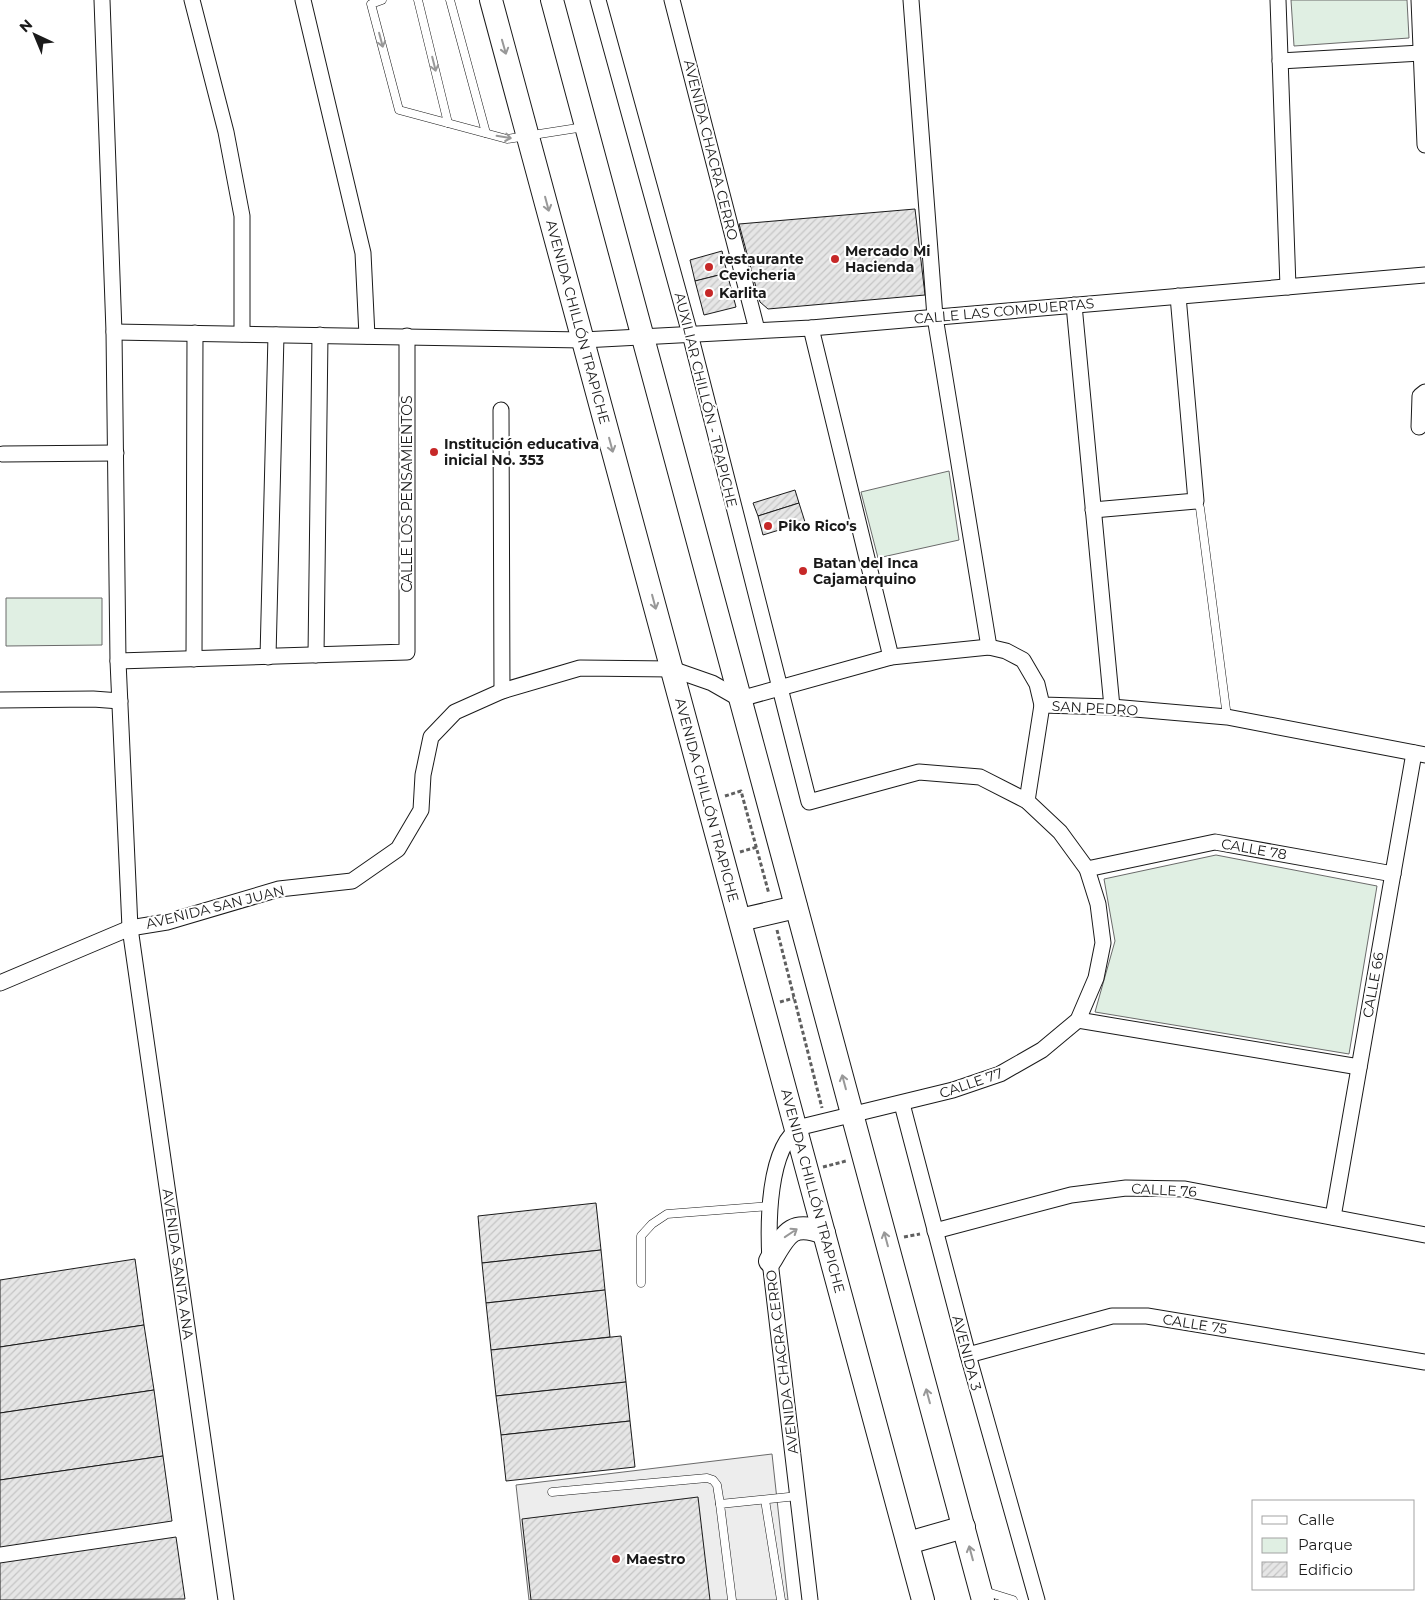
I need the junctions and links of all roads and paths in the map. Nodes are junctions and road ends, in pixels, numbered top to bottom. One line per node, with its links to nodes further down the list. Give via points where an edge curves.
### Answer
1 (102, 0): 28 (street, AVENIDA SANTA ANA)
2 (192, 0): 30 (street, via 226,132 242,216)
3 (303, 0): 34 (street, via 363,253)
4 (382, 0): 16 (lane, one-way to 16, via 371,4 400,110)
5 (418, 0): 16 (lane, one-way to 16)
6 (450, 0): 18 (lane)
7 (490, 0): 19 (main road, AVENIDA CHILLÓN TRAPICHE, one-way to 19)
8 (552, 0): 17 (main road)
9 (598, 0): 31 (street, AUXILIAR CHILLÓN - TRAPICHE)
10 (672, 0): 27 (street, AVENIDA CHACRA CERRO)
11 (911, 0): 25 (street)
12 (1278, 0): 15 (street)
13 (1419, 0): 14 (street)
14 (1421, 53): 15 (street); 20 (street)
15 (1280, 61): 22 (street)
16 (448, 123): 18 (lane)
17 (586, 126): 19 (lane); 36 (main road)
18 (486, 133): 19 (lane, one-way to 19, via 507,139)
19 (529, 136): 37 (main road, AVENIDA CHILLÓN TRAPICHE, one-way to 37)
20 (1425, 145)
21 (1425, 275): 22 (street, CALLE LAS COMPUERTAS)
22 (1288, 287): 23 (street, CALLE LAS COMPUERTAS)
23 (1178, 296): 24 (street, CALLE LAS COMPUERTAS); 43 (street)
24 (1074, 305): 25 (street, CALLE LAS COMPUERTAS); 44 (street)
25 (935, 317): 26 (street, CALLE LAS COMPUERTAS); 45 (street)
26 (810, 328): 27 (street, CALLE LAS COMPUERTAS); 48 (street)
27 (757, 330): 31 (street, CALLE LAS COMPUERTAS)
28 (114, 332): 29 (street, CALLE LAS COMPUERTAS); 41 (street, AVENIDA SANTA ANA)
29 (195, 333): 30 (street, CALLE LAS COMPUERTAS); 49 (street)
30 (242, 334): 32 (street, CALLE LAS COMPUERTAS)
31 (690, 334): 36 (street, CALLE LAS COMPUERTAS); 52 (street, AUXILIAR CHILLÓN - TRAPICHE)
32 (276, 335): 33 (street, CALLE LAS COMPUERTAS); 47 (street)
33 (320, 335): 34 (street, CALLE LAS COMPUERTAS); 46 (street)
34 (367, 336): 35 (street, CALLE LAS COMPUERTAS)
35 (407, 336): 37 (street, CALLE LAS COMPUERTAS); 46 (street, CALLE LOS PENSAMIENTOS, via 407,652)
36 (643, 336): 37 (street, CALLE LAS COMPUERTAS); 54 (main road)
37 (583, 340): 51 (main road, AVENIDA CHILLÓN TRAPICHE, one-way to 51)
38 (1425, 392): 40 (street, via 1420,396)
39 (500, 410): 53 (street)
40 (1419, 427)
41 (116, 453): 42 (street); 50 (street, AVENIDA SANTA ANA)
42 (3, 454)
43 (1196, 501): 44 (street); 59 (lane, via 1200,508)
44 (1094, 510): 58 (street)
45 (989, 647): 48 (street, SAN PEDRO); 57 (street, SAN PEDRO, via 1023,660 1037,684)
46 (316, 655): 47 (street)
47 (268, 657): 49 (street)
48 (891, 657): 52 (street, SAN PEDRO)
49 (194, 659): 50 (street)
50 (118, 661): 56 (street, AVENIDA SANTA ANA)
51 (672, 669): 53 (street, AVENIDA SAN JUAN, via 580,668); 54 (street, AVENIDA SAN JUAN, via 712,682); 61 (main road, AVENIDA CHILLÓN TRAPICHE)
52 (780, 688): 54 (street, SAN PEDRO); 63 (street, AUXILIAR CHILLÓN - TRAPICHE)
53 (502, 691): 69 (street, AVENIDA SAN JUAN, via 455,712 431,737 423,775 421,810 398,849 352,881 278,889 168,922)
54 (740, 698): 66 (main road)
55 (0, 700): 56 (street)
56 (120, 701): 69 (street, AVENIDA SANTA ANA)
57 (1042, 705): 58 (street, SAN PEDRO); 62 (street)
58 (1112, 707): 59 (street, SAN PEDRO)
59 (1227, 717): 60 (street, SAN PEDRO)
60 (1419, 754): 65 (street, CALLE 66)
61 (708, 801): 67 (path, via 741,791); 68 (main road, AVENIDA CHILLÓN TRAPICHE)
62 (1028, 801): 63 (street, CALLE 77, via 980,777 919,772); 64 (street, CALLE 77, via 1060,832)
63 (809, 802)
64 (1087, 869): 65 (street, CALLE 78, via 1215,842); 71 (street, CALLE 77, via 1098,904 1103,944 1096,978)
65 (1393, 874): 72 (street, CALLE 66)
66 (796, 907): 67 (main road); 74 (main road, one-way to 66)
67 (773, 912): 68 (main road); 75 (path)
68 (740, 920): 76 (main road, AVENIDA CHILLÓN TRAPICHE)
69 (130, 928): 70 (street, AVENIDA SAN JUAN); 96 (street, AVENIDA SANTA ANA)
70 (0, 983)
71 (1078, 1020): 72 (street); 73 (street, CALLE 77, via 1042,1050 1000,1074)
72 (1359, 1067): 80 (street, CALLE 66)
73 (902, 1104): 74 (street, CALLE 77); 81 (street, AVENIDA 3)
74 (852, 1113): 75 (street, CALLE 77); 77 (main road)
75 (825, 1120): 76 (street, CALLE 77)
76 (796, 1130): 78 (main road, AVENIDA CHILLÓN TRAPICHE); 79 (street, AVENIDA CHACRA CERRO, via 781,1156)
77 (864, 1156): 78 (path); 84 (main road, one-way to 77)
78 (808, 1171): 82 (main road, AVENIDA CHILLÓN TRAPICHE)
79 (770, 1206): 85 (street, AVENIDA CHACRA CERRO); 86 (lane, via 667,1214 641,1236)
80 (1333, 1218): 81 (street, CALLE 76, via 1185,1189 1126,1188 1071,1195); 83 (street, CALLE 76)
81 (935, 1231): 84 (path); 87 (street, AVENIDA 3)
82 (824, 1233): 85 (main road, one-way to 82, via 785,1236 795,1229 803,1226); 94 (main road, AVENIDA CHILLÓN TRAPICHE)
83 (1425, 1235)
84 (887, 1241): 93 (main road, one-way to 84)
85 (770, 1261): 90 (street, AVENIDA CHACRA CERRO)
86 (641, 1283)
87 (968, 1355): 88 (street, CALLE 75, via 1112,1316 1147,1316); 102 (street, AVENIDA 3)
88 (1425, 1362)
89 (552, 1492): 92 (lane, via 707,1478 717,1486)
90 (798, 1496): 91 (lane); 99 (street, AVENIDA CHACRA CERRO)
91 (765, 1500): 92 (lane); 98 (lane)
92 (720, 1504): 97 (lane)
93 (964, 1527): 94 (main road); 95 (main road, one-way to 93)
94 (908, 1543): 100 (main road, AVENIDA CHILLÓN TRAPICHE)
95 (982, 1595): 101 (lane)
96 (226, 1600)
97 (732, 1600)
98 (781, 1600)
99 (810, 1600)
100 (923, 1600)
101 (1013, 1600)
102 (1037, 1600)

